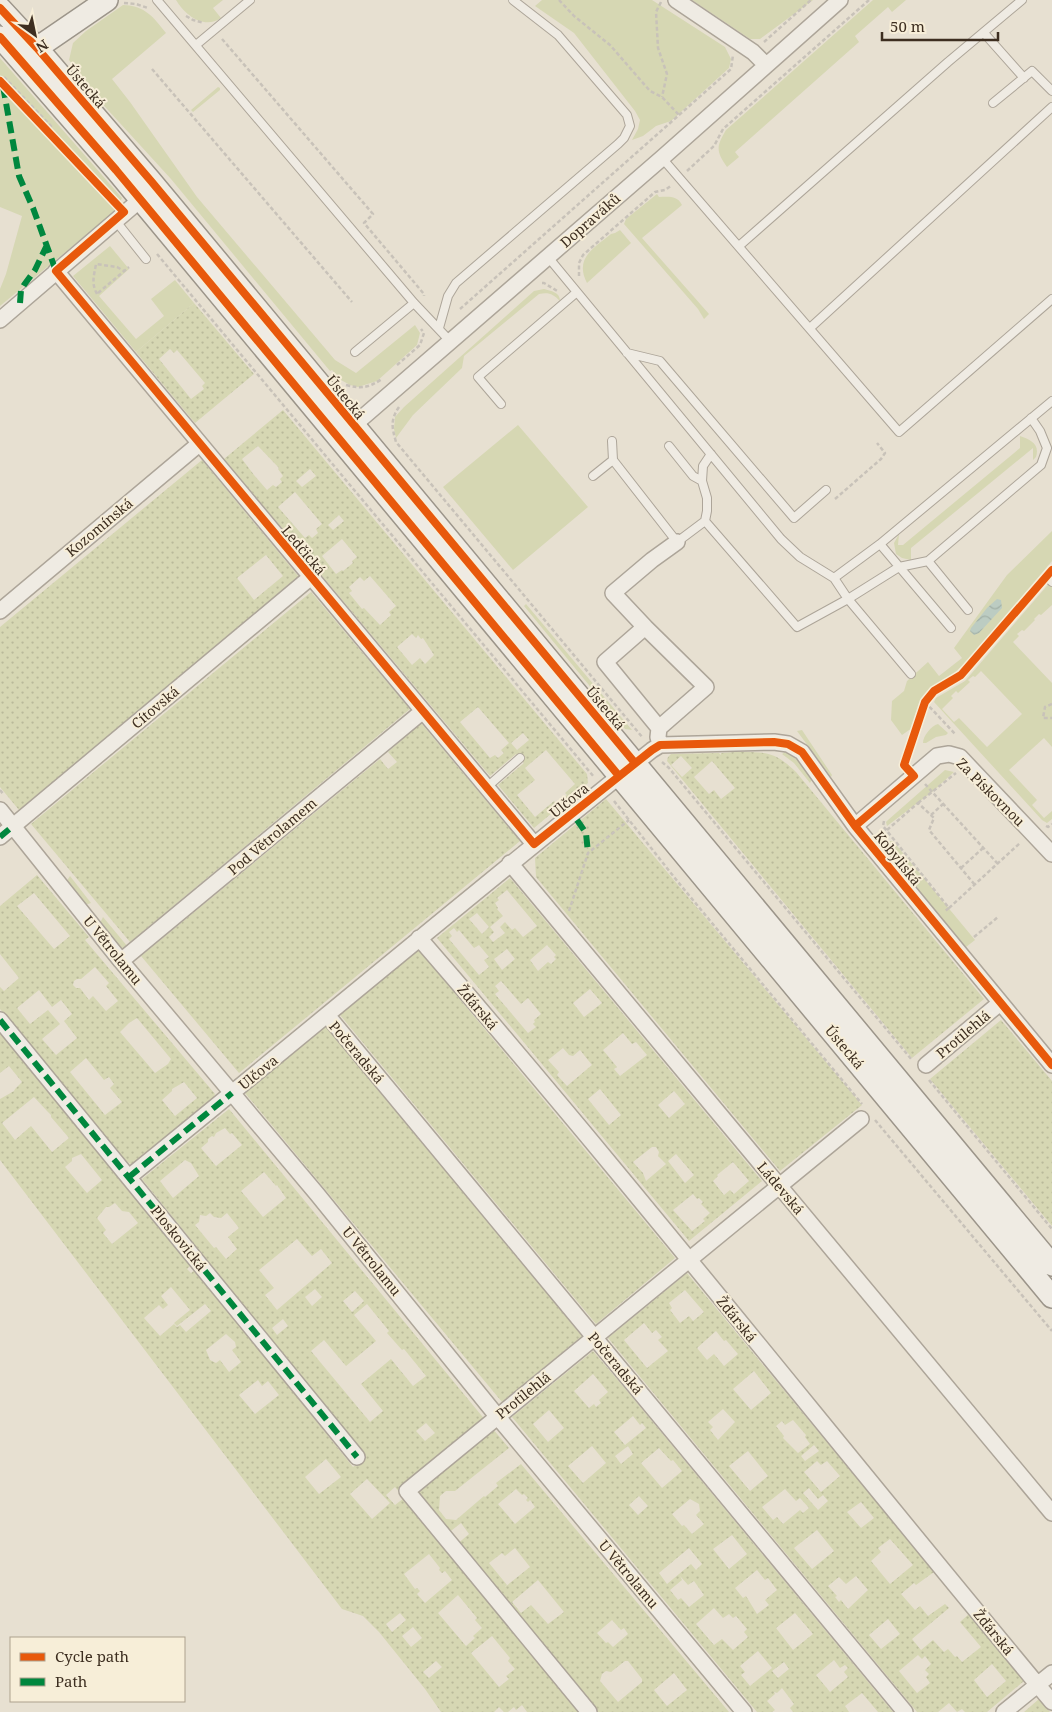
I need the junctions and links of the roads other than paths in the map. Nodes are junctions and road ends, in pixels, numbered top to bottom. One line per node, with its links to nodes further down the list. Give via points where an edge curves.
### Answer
1 (157, 0): 11 (lane)
2 (250, 0): 11 (lane)
3 (513, 0): 28 (lane, via 558,35 627,115 630,126 618,144 456,283 448,296)
4 (840, 0): 13 (street, Dopraváků)
5 (1022, 0): 9 (lane)
6 (668, 1): 13 (street, via 753,52)
7 (113, 3): 12 (main road)
8 (0, 8): 12 (main road)
9 (984, 33): 14 (lane); 20 (lane)
10 (0, 36): 12 (main road)
11 (196, 46): 26 (lane)
12 (30, 54): 19 (main road, Ústecká); 36 (main road, Ústecká, via 151,181)
13 (766, 65): 18 (street, Dopraváků)
14 (1024, 78): 15 (lane, via 1032,71); 16 (lane)
15 (1052, 90)
16 (994, 102)
17 (1052, 107): 29 (lane)
18 (662, 158): 20 (lane); 21 (street, Dopraváků)
19 (126, 211): 22 (lane); 23 (street); 36 (main road, Ústecká)
20 (739, 246): 29 (lane)
21 (548, 257): 24 (lane); 30 (street, Dopraváků)
22 (146, 259)
23 (56, 272): 27 (street); 38 (street, Ledčická)
24 (576, 292): 32 (lane); 34 (lane, via 478,378)
25 (1052, 299): 29 (lane, via 899,432)
26 (414, 302): 28 (lane); 31 (lane)
27 (0, 320)
28 (439, 328): 30 (lane)
29 (810, 328)
30 (450, 340): 36 (street, Dopraváků)
31 (355, 352)
32 (627, 352): 41 (lane); 45 (lane, via 660,361 794,518)
33 (1052, 401): 35 (lane)
34 (501, 404)
35 (1031, 418): 40 (lane); 48 (lane)
36 (346, 432): 63 (main road, Ústecká)
37 (612, 441): 42 (lane)
38 (199, 444): 51 (street, Ledčická); 55 (street, Kozomínská)
39 (669, 446): 44 (lane, via 693,476)
40 (1049, 449): 49 (lane, via 1041,465)
41 (711, 454): 44 (lane, via 703,466); 52 (lane, via 781,539 800,557)
42 (613, 460): 43 (lane); 47 (lane)
43 (593, 476)
44 (702, 481): 46 (lane, via 707,498)
45 (826, 490)
46 (705, 521): 47 (lane); 53 (lane, via 797,627)
47 (677, 542): 56 (street, via 613,593)
48 (880, 544): 50 (lane); 52 (lane)
49 (928, 561): 50 (lane); 54 (lane)
50 (899, 567): 53 (lane); 57 (lane)
51 (310, 578): 59 (street, Ledčická); 66 (street, Cítovská)
52 (834, 578): 53 (lane)
53 (848, 599): 58 (lane)
54 (968, 610)
55 (0, 611)
56 (645, 627): 60 (street, via 605,662); 60 (street, via 706,687)
57 (951, 628)
58 (911, 674)
59 (423, 711): 64 (street, Ledčická); 73 (street, Pod Větrolamem)
60 (658, 728): 61 (street)
61 (661, 755): 63 (street); 67 (street, Kobyliská, via 774,742 788,744 802,752)
62 (520, 758): 64 (lane)
63 (619, 776): 69 (street, Ulčova); 84 (main road, Ústecká); 85 (main road, Ústecká)
64 (487, 787): 69 (street, Ledčická)
65 (3, 804): 66 (street, U Větrolamu)
66 (13, 826): 68 (street, Cítovská); 73 (street, U Větrolamu)
67 (855, 826): 70 (street, Za Pískovnou, via 937,756 949,754 960,757); 74 (street, Kobyliská)
68 (0, 837)
69 (534, 844): 71 (street, Ulčova)
70 (1050, 847)
71 (510, 863): 72 (street, Ulčova); 82 (street, Ládevská)
72 (419, 938): 75 (street, Ulčova); 83 (street, Žďárská)
73 (121, 961): 79 (street, U Větrolamu)
74 (1000, 1003): 77 (street, Kobyliská); 78 (street, Protilehlá)
75 (327, 1015): 79 (street, Ulčova); 86 (street, Počeradská)
76 (0, 1020): 81 (street, Ploskovická)
77 (1052, 1065)
78 (922, 1068)
79 (232, 1093): 81 (street, Ulčova); 87 (street, U Větrolamu)
80 (866, 1114): 82 (street, Protilehlá)
81 (128, 1177): 88 (street, Ploskovická)
82 (779, 1185): 83 (street, Protilehlá); 89 (street, Ládevská)
83 (689, 1260): 86 (street, Protilehlá); 91 (street, Žďárská)
84 (1052, 1265)
85 (1052, 1297)
86 (594, 1337): 87 (street, Protilehlá); 95 (street, Počeradská)
87 (498, 1416): 93 (street, Protilehlá, via 407,1491); 94 (street, U Větrolamu)
88 (357, 1457)
89 (1052, 1513)
90 (1052, 1673): 91 (street)
91 (1038, 1685): 92 (street, Žďárská); 96 (street)
92 (1052, 1702)
93 (589, 1712)
94 (744, 1712)
95 (904, 1712)
96 (1004, 1712)

